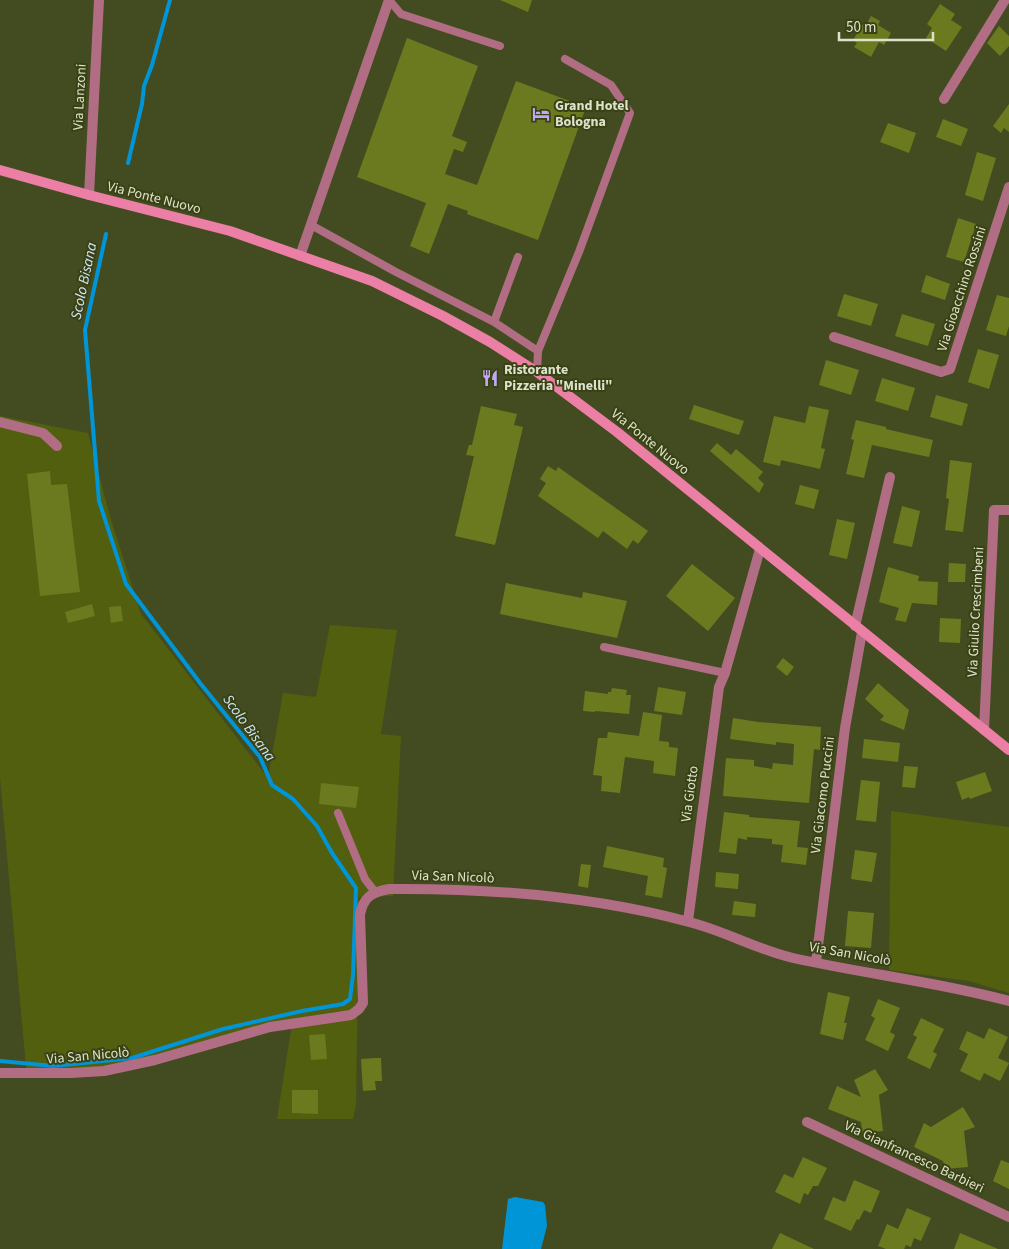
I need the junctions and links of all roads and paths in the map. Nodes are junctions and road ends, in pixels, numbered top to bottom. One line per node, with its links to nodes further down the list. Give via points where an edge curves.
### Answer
1 (99, 0): 9 (street, Via Lanzoni)
2 (389, 0): 4 (lane, via 401,14); 10 (street)
3 (1005, 0): 6 (street)
4 (500, 46)
5 (565, 59): 15 (lane, via 611,85 630,113 579,252)
6 (944, 99)
7 (0, 170): 9 (main road, Via Ponte Nuovo)
8 (1009, 186): 14 (street, Via Gioacchino Rossini, via 950,369 941,372)
9 (89, 195): 11 (main road, Via Ponte Nuovo, via 230,231)
10 (311, 225): 11 (street); 13 (lane)
11 (300, 256): 16 (main road, Via Ponte Nuovo, via 372,281 490,342)
12 (518, 257): 13 (lane)
13 (494, 322): 15 (lane)
14 (834, 337)
15 (538, 351): 16 (lane)
16 (537, 372): 21 (main road, Via Ponte Nuovo, via 617,432)
17 (0, 422): 18 (street, via 43,433)
18 (57, 446)
19 (890, 477): 22 (street)
20 (1009, 510): 25 (street, Via Giulio Crescimbeni, via 994,510)
21 (760, 550): 22 (main road, Via Ponte Nuovo); 24 (street, Via Giotto)
22 (858, 629): 25 (main road, Via Ponte Nuovo); 30 (street, Via Giacomo Puccini)
23 (604, 648): 24 (lane)
24 (725, 673): 29 (street, Via Giotto, via 717,701)
25 (984, 730): 26 (main road, Via Ponte Nuovo)
26 (1009, 750)
27 (338, 813): 28 (lane, via 365,879)
28 (375, 892): 29 (street, Via San Nicolò, via 409,889 527,894); 32 (street, Via San Nicolò, via 365,899 360,915 363,1003 351,1015 270,1027 112,1070)
29 (688, 921): 30 (street, Via San Nicolò, via 791,957)
30 (816, 962): 31 (street, Via San Nicolò, via 928,982)
31 (1009, 1001)
32 (0, 1073)
33 (807, 1122): 34 (street, Via Gianfrancesco Barbieri)
34 (1009, 1218)

